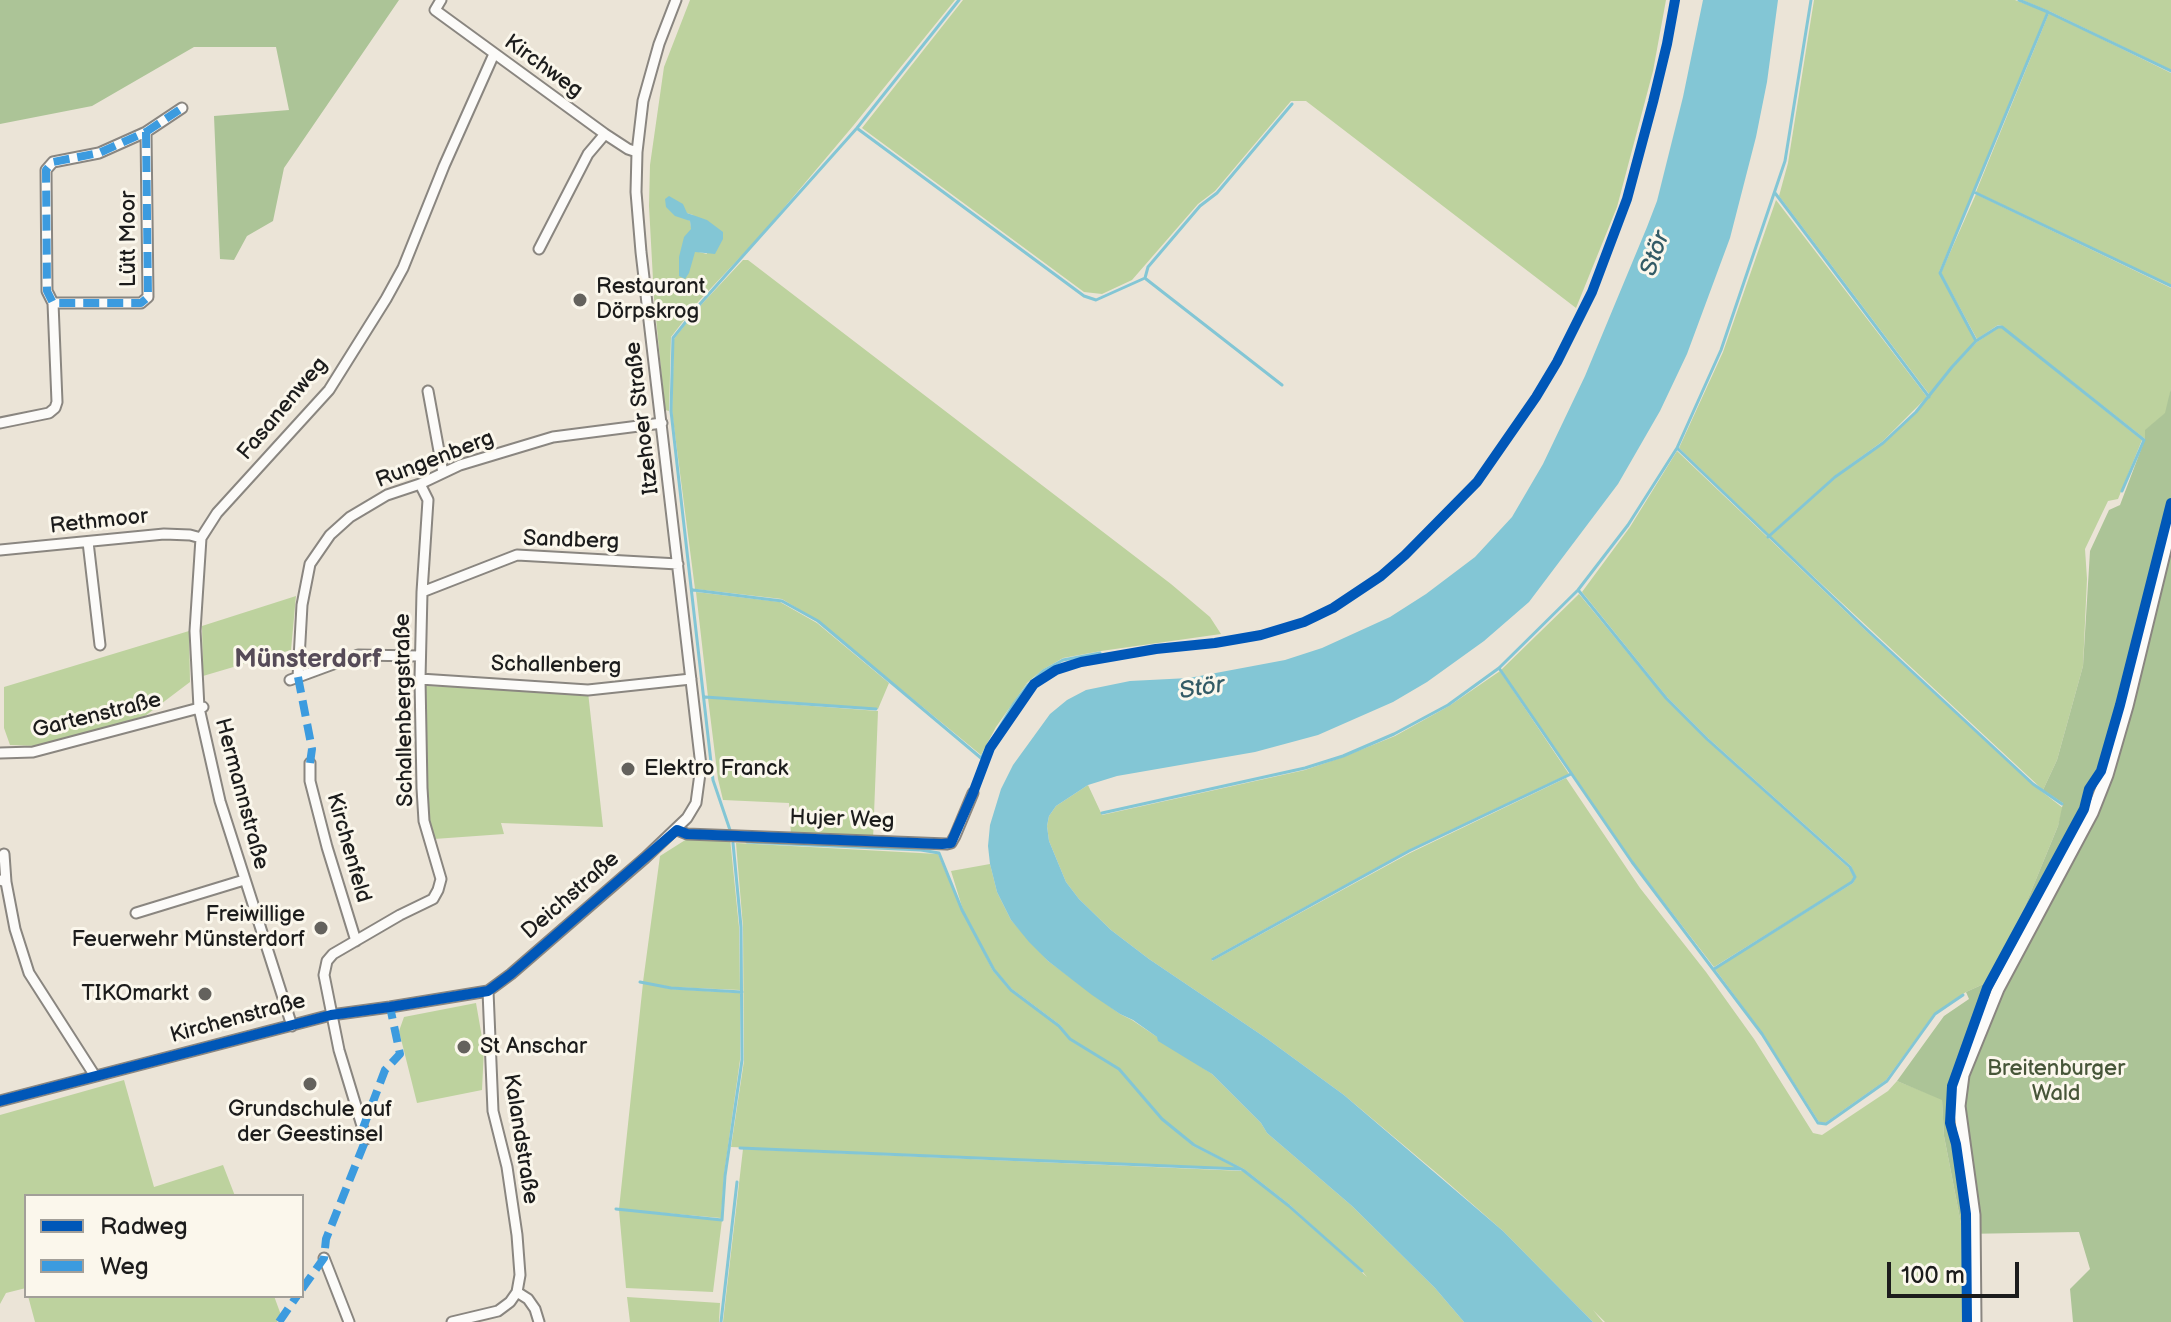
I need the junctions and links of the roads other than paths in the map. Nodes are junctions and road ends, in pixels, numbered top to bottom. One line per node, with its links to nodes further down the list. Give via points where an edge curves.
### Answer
1 (676, 0): 7 (street, Itzehoer Straße, via 649,77)
2 (439, 3): 3 (street, Kirchweg, via 435,10)
3 (494, 54): 6 (street, Kirchweg); 16 (street, Fasanenweg, via 386,299 329,390 217,513)
4 (182, 108): 5 (street)
5 (146, 132): 9 (street, via 99,153 53,162 46,170 47,291); 9 (street, Lütt Moor, via 148,297 141,303)
6 (605, 134): 7 (street, Kirchweg); 8 (street, via 588,154)
7 (637, 152): 12 (street, Itzehoer Straße, via 641,252)
8 (539, 249)
9 (53, 303): 11 (street, via 55,408)
10 (428, 391): 13 (street)
11 (0, 423)
12 (662, 423): 13 (street, Rungenberg, via 553,437); 19 (street, Itzehoer Straße)
13 (443, 473): 14 (street, Rungenberg)
14 (420, 484): 20 (street, Schallenbergstraße, via 428,500); 22 (street, Rungenberg, via 387,495 350,517 310,564 294,679 358,655)
15 (2171, 525): 46 (main road, via 2107,775 1998,989 1960,1091 1974,1215)
16 (201, 538): 17 (street, Rethmoor, via 164,534); 25 (street, via 195,631)
17 (88, 542): 18 (street, Rethmoor); 21 (street)
18 (0, 550)
19 (678, 564): 20 (street, Sandberg, via 517,555); 24 (street, Itzehoer Straße)
20 (422, 592): 22 (street, Schallenbergstraße)
21 (100, 645)
22 (420, 656): 23 (street, Schallenbergstraße)
23 (420, 679): 24 (street, Schallenberg, via 588,690); 34 (street, Schallenbergstraße, via 424,821 441,879 433,899)
24 (691, 679): 29 (street, Itzehoer Straße, via 700,785 696,803)
25 (201, 707): 26 (street, Gartenstraße, via 33,752); 31 (street, Hermannstraße, via 220,801)
26 (0, 753)
27 (310, 763): 34 (street, Kirchenfeld, via 327,847)
28 (973, 793): 29 (street, Hujer Weg, via 947,844)
29 (677, 830): 35 (street, Deichstraße)
30 (4, 854): 32 (street)
31 (244, 880): 33 (street); 37 (street, Hermannstraße)
32 (3, 881): 38 (street, via 29,973)
33 (136, 913)
34 (356, 941): 36 (street, Schallenbergstraße, via 327,961 324,981)
35 (488, 991): 36 (street, Kirchenstraße); 42 (street, Kalandstraße, via 493,1111 517,1235)
36 (331, 1015): 37 (street, Kirchenstraße); 40 (street)
37 (292, 1026): 38 (street, Kirchenstraße)
38 (95, 1076): 39 (street, Kirchenstraße)
39 (0, 1101)
40 (366, 1139)
41 (324, 1258): 43 (street)
42 (517, 1292): 44 (street, via 498,1311); 45 (street, via 528,1299)
43 (349, 1322)
44 (452, 1322)
45 (539, 1322)
46 (1975, 1322)

